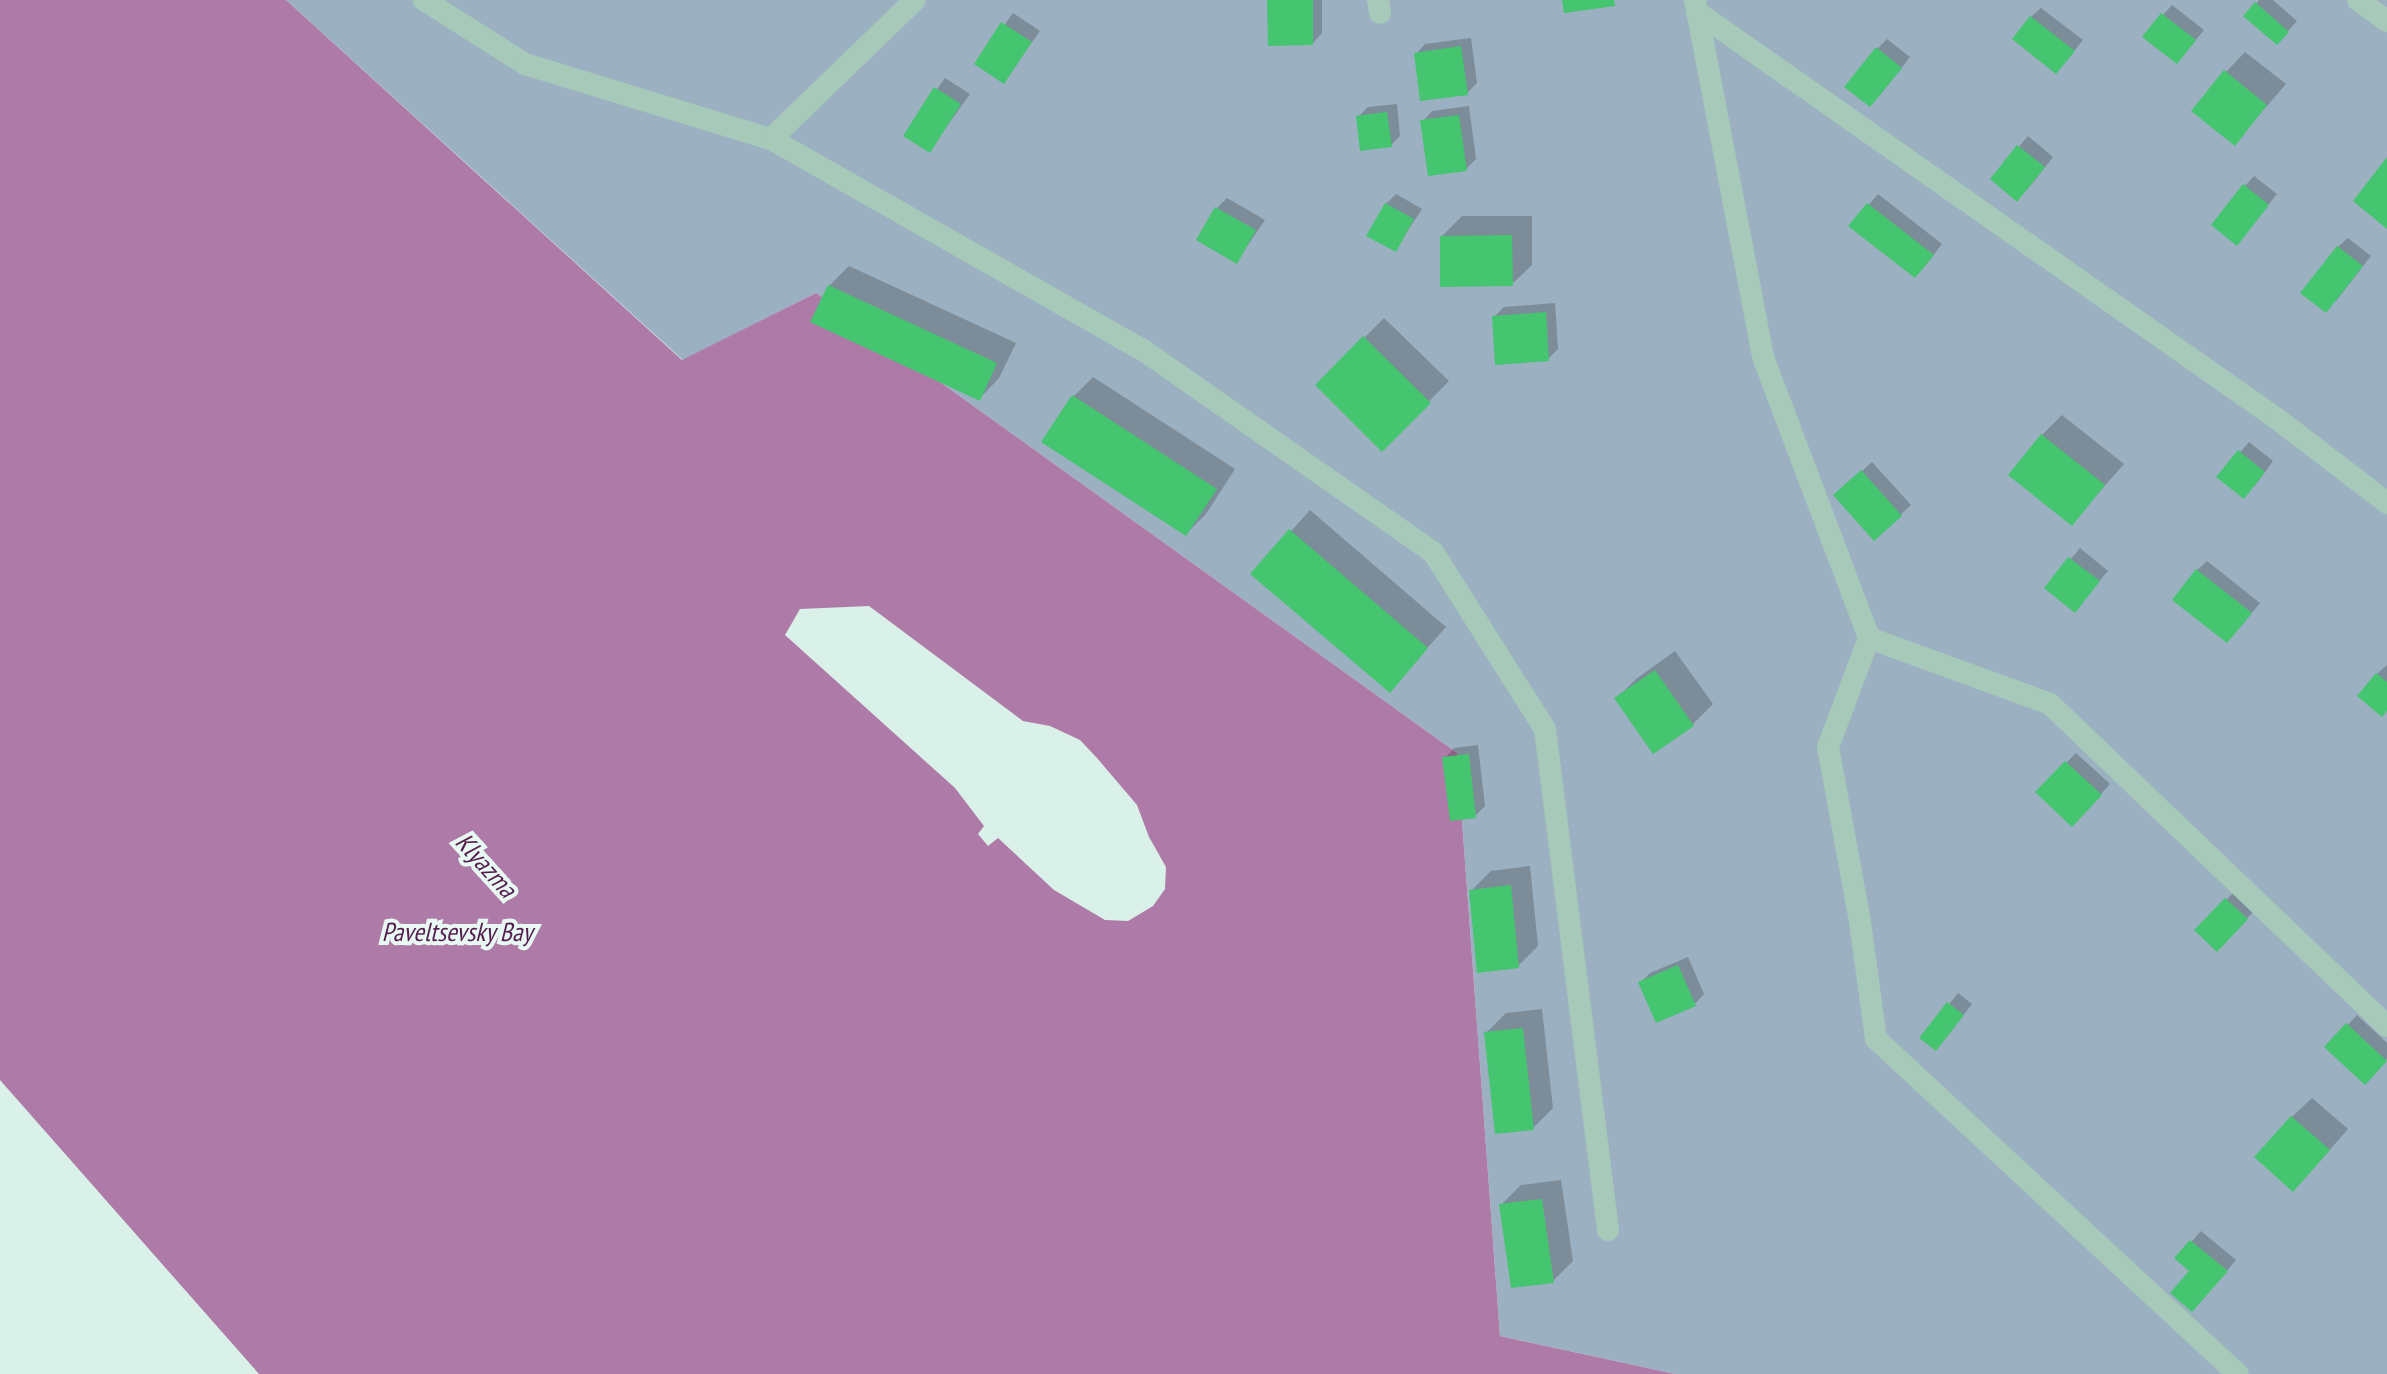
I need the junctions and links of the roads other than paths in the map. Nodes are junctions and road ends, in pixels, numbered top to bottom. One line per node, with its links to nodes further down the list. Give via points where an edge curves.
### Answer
1 (424, 0): 6 (street, via 525,64)
2 (915, 0): 6 (street)
3 (2358, 0): 5 (street)
4 (1696, 6): 7 (street, via 2276,418); 8 (street, via 1763,357)
5 (2387, 21)
6 (771, 139): 10 (street, via 1143,350 1433,552 1545,729)
7 (2387, 503)
8 (1869, 638): 9 (street, via 2050,704); 11 (street, via 1828,747 1876,1039)
9 (2387, 1026)
10 (1608, 1230)
11 (2238, 1374)

